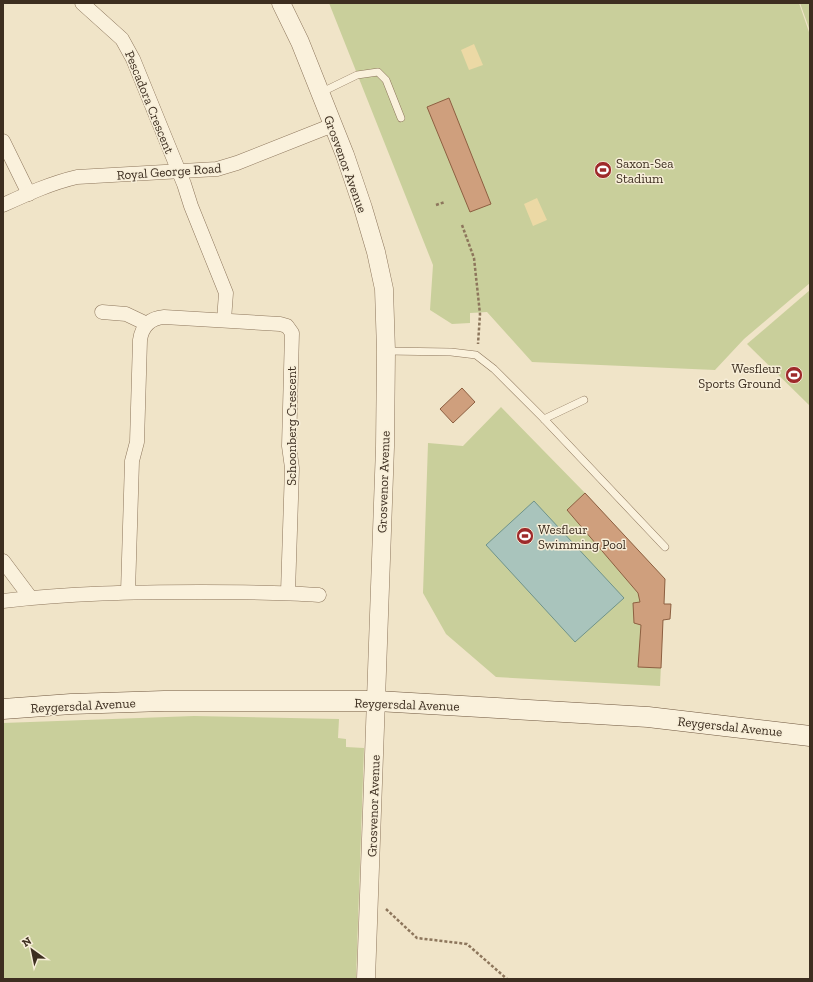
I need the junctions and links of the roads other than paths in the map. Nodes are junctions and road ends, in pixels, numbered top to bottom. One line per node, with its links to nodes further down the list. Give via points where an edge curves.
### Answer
1 (82, 3): 7 (street, Pescadora Crescent, via 122,39 130,51)
2 (280, 3): 3 (street, Grosvenor Avenue, via 300,42)
3 (320, 93): 4 (lane, via 358,75 378,72 386,80); 5 (street, Grosvenor Avenue)
4 (401, 118)
5 (333, 125): 7 (street, Royal George Road, via 227,166); 13 (street, Grosvenor Avenue, via 376,252 384,289)
6 (3, 141): 8 (street)
7 (178, 171): 8 (street, Royal George Road, via 78,177 62,180); 11 (street, via 226,293)
8 (29, 194): 9 (street, Royal George Road)
9 (3, 205)
10 (102, 312): 12 (street, via 126,314)
11 (224, 320): 12 (street, Schoonberg Crescent, via 164,316); 19 (street, Schoonberg Crescent, via 280,324 287,326 292,333 289,446 292,468)
12 (146, 324): 18 (street, via 140,340 137,442 132,461)
13 (386, 351): 15 (lane, via 476,355 494,369); 23 (street, Grosvenor Avenue)
14 (584, 400): 15 (lane)
15 (544, 420): 16 (lane)
16 (665, 547)
17 (3, 561): 21 (street)
18 (128, 592): 19 (street); 21 (street)
19 (288, 592): 20 (street)
20 (319, 595)
21 (30, 597): 22 (street)
22 (3, 601)
23 (377, 701): 24 (main road, Reygersdal Avenue, via 164,701); 25 (main road, Reygersdal Avenue, via 648,717); 26 (street, Grosvenor Avenue)
24 (3, 708)
25 (810, 736)
26 (366, 979)

